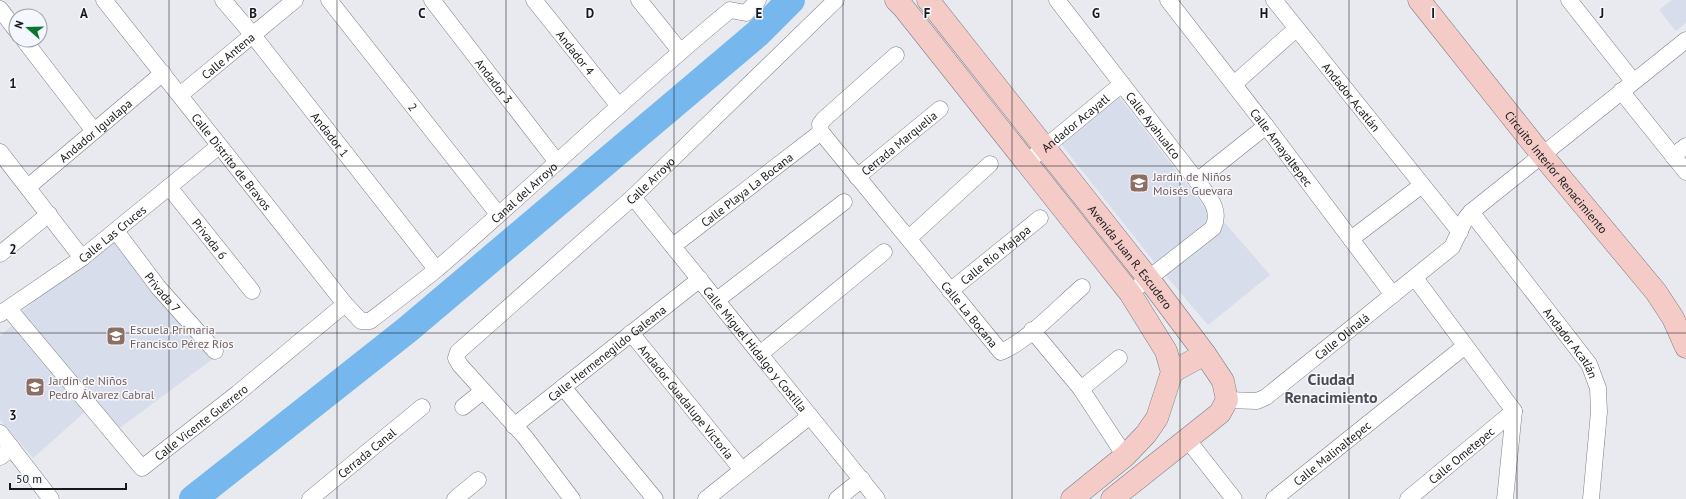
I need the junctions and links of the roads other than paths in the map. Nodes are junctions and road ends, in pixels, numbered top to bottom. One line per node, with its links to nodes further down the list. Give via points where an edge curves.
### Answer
1 (104, 0): 26 (street, Calle Distrito de Bravos)
2 (223, 0): 21 (street, Andador 1)
3 (295, 0): 21 (street, Calle Antena)
4 (329, 0): 55 (street, 2)
5 (432, 0): 42 (street, Andador 3)
6 (534, 0): 31 (street, Andador 4)
7 (639, 0): 24 (street)
8 (758, 0): 17 (street, via 746,13)
9 (836, 0): 51 (street, Calle Arroyo)
10 (896, 0): 43 (main road, Avenida Juan R. Escudero)
11 (928, 0): 38 (main road, Avenida Juan R. Escudero)
12 (1057, 0): 27 (street, Calle Ayahualco)
13 (1168, 0): 28 (street, Calle Amayaltepec)
14 (1274, 0): 20 (street, Andador Acatlán)
15 (1419, 0): 40 (main road, Circuito Interior Renacimiento)
16 (1569, 0): 29 (street)
17 (726, 5): 24 (street, Canal del Arroyo)
18 (0, 9): 19 (street)
19 (8, 20)
20 (1296, 29): 28 (street); 48 (street, Andador Acatlán)
21 (252, 34): 30 (street, Calle Antena); 65 (street, Andador 1)
22 (1686, 40): 29 (street)
23 (30, 48): 35 (street)
24 (680, 51): 31 (street, Canal del Arroyo)
25 (896, 56): 34 (street, Calle Playa La Bocana, via 824,119)
26 (163, 73): 30 (street, Calle Distrito de Bravos); 35 (street, Andador Igualapa)
27 (1122, 84): 38 (street, Andador Acayatl); 47 (street, Calle Ayahualco)
28 (1234, 84): 33 (street, Calle Amayaltepec)
29 (1627, 86): 40 (street); 41 (street)
30 (180, 95): 36 (street, Calle Distrito de Bravos)
31 (618, 105): 42 (street, Canal del Arroyo)
32 (940, 109): 46 (street, Cerrada Marquelia)
33 (1266, 126): 47 (street); 60 (street, Calle Amayaltepec)
34 (821, 128): 46 (street, Calle La Bocana); 61 (street, Calle Playa La Bocana)
35 (94, 131): 49 (street, Andador Igualapa)
36 (220, 146): 50 (street, Calle Las Cruces); 75 (street, Calle Distrito de Bravos)
37 (1686, 146): 41 (street)
38 (1044, 148): 43 (street, Andador Acayatl); 66 (main road, Avenida Juan R. Escudero)
39 (0, 152): 49 (street)
40 (1542, 155): 53 (street); 83 (main road, Circuito Interior Renacimiento, via 1656,292 1673,318)
41 (1674, 156): 45 (street)
42 (557, 162): 55 (street, Canal del Arroyo)
43 (1027, 162): 72 (main road, Avenida Juan R. Escudero)
44 (990, 164): 59 (street)
45 (1686, 172)
46 (857, 177): 59 (street, Calle La Bocana)
47 (1197, 181): 66 (street, Calle Ayahualco, via 1216,208 1218,219 1213,228)
48 (1422, 185): 58 (street, Andador Acatlán); 60 (street)
49 (28, 187): 54 (street)
50 (169, 187): 57 (street, Calle Las Cruces); 70 (street, Privada 6)
51 (634, 197): 61 (street, Calle Miguel Hidalgo y Costilla); 91 (street, Calle Arroyo, via 458,352 456,358 460,365)
52 (844, 202): 74 (street)
53 (1471, 212): 58 (street, Calle Olinalá); 120 (street, Andador Acatlán, via 1589,364 1598,388 1599,412)
54 (49, 214): 63 (street); 64 (street)
55 (498, 214): 65 (street, Canal del Arroyo)
56 (1040, 218): 71 (street, Calle Río Majapa)
57 (116, 231): 64 (street, Calle Las Cruces); 84 (street, Privada 7, via 158,288)
58 (1460, 232): 67 (street, Calle Olinalá, via 1452,246)
59 (908, 238): 71 (street, Calle La Bocana)
60 (1351, 239): 73 (street, Calle Amayaltepec)
61 (672, 246): 68 (street, Calle Miguel Hidalgo y Costilla)
62 (884, 252): 85 (street)
63 (0, 254)
64 (82, 258): 76 (street, Calle Las Cruces)
65 (436, 269): 78 (street, Canal del Arroyo, via 370,321)
66 (1148, 278): 72 (street, Calle Ayahualco); 77 (main road, Avenida Juan R. Escudero)
67 (1415, 278): 73 (street, Calle Olinalá); 82 (street)
68 (700, 279): 74 (street, Calle Miguel Hidalgo y Costilla); 81 (street, Calle Hermenegildo Galeana)
69 (1082, 287): 80 (street)
70 (252, 291)
71 (950, 291): 80 (street, Calle La Bocana, via 1001,352)
72 (1130, 293): 79 (main road, Avenida Juan R. Escudero)
73 (1393, 295): 92 (street, Calle Olinalá, via 1266,397 1257,401)
74 (717, 300): 85 (street, Calle Miguel Hidalgo y Costilla)
75 (345, 304): 76 (street, Calle Vicente Guerrero, via 142,468); 78 (street, Calle Distrito de Bravos)
76 (4, 311)
77 (1173, 311): 79 (main road); 86 (main road, Avenida Juan R. Escudero)
78 (361, 322)
79 (1151, 327): 88 (main road, Avenida Juan R. Escudero, via 1166,351)
80 (1032, 330): 90 (street)
81 (631, 333): 89 (street, Calle Hermenegildo Galeana); 102 (street, Andador Guadalupe Victoria)
82 (1464, 346): 95 (street); 117 (street, Calle Malinaltepec)
83 (1686, 347)
84 (215, 351)
85 (760, 354): 96 (street, Calle Miguel Hidalgo y Costilla)
86 (1205, 354): 88 (main road); 92 (main road, Avenida Juan R. Escudero, via 1223,381)
87 (1119, 358): 90 (street)
88 (1172, 372): 101 (main road, via 1157,418)
89 (563, 387): 97 (street, Calle Hermenegildo Galeana); 111 (street)
90 (1081, 389): 101 (street)
91 (483, 391): 94 (street); 97 (street)
92 (1227, 400): 99 (main road, via 1220,413)
93 (422, 407): 108 (street, Cerrada Canal)
94 (463, 408)
95 (1514, 411): 118 (street, Calle Ometepec); 119 (street)
96 (810, 416): 102 (street); 105 (street, Calle Miguel Hidalgo y Costilla)
97 (514, 426): 110 (street)
98 (0, 433): 100 (street)
99 (1187, 439): 106 (main road); 116 (street)
100 (6, 453): 107 (street)
101 (1125, 456): 103 (main road)
102 (742, 470): 112 (street)
103 (1101, 476): 106 (street); 115 (main road)
104 (478, 480): 109 (street)
105 (862, 480): 113 (street); 114 (street, Calle Miguel Hidalgo y Costilla)
106 (1114, 498)
107 (51, 499)
108 (310, 499)
109 (455, 499)
110 (572, 499)
111 (655, 499)
112 (706, 499)
113 (837, 499)
114 (878, 499)
115 (1072, 499)
116 (1234, 499)
117 (1274, 499)
118 (1408, 499)
119 (1505, 499)
120 (1591, 499)

